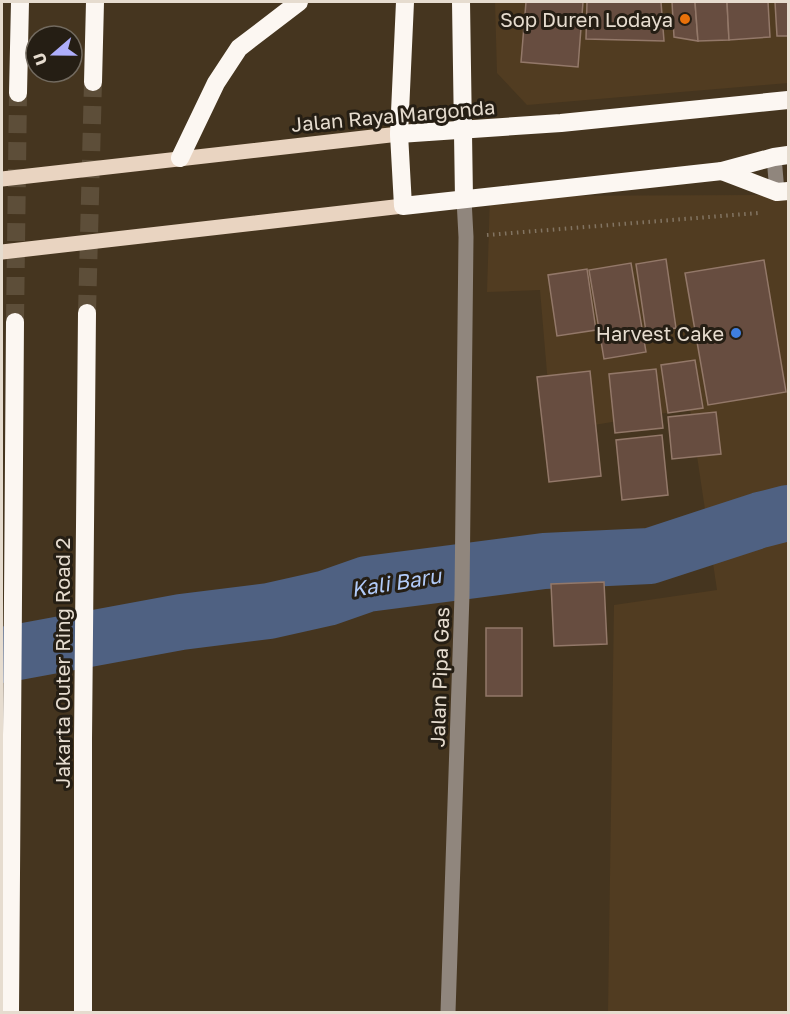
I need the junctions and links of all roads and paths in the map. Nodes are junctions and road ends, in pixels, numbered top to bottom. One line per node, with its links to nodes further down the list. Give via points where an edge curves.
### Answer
1 (20, 2): 7 (highway)
2 (95, 2): 6 (highway)
3 (299, 2): 12 (highway, via 239,48 216,83)
4 (405, 2): 10 (highway)
5 (461, 2): 9 (highway)
6 (93, 81)
7 (18, 93)
8 (789, 100): 9 (highway, Jalan Raya Margonda)
9 (462, 131): 10 (highway, Jalan Raya Margonda); 16 (highway)
10 (399, 134): 12 (main road, Jalan Raya Margonda); 17 (highway)
11 (781, 156): 13 (highway); 15 (lane)
12 (180, 158): 14 (main road, Jalan Raya Margonda)
13 (722, 171): 15 (highway); 16 (highway)
14 (2, 179)
15 (783, 191)
16 (464, 199): 17 (highway); 19 (lane, Jalan Pipa Gas)
17 (403, 206): 20 (main road)
18 (767, 212): 19 (path)
19 (466, 237): 25 (lane, Jalan Pipa Gas, via 462,595)
20 (2, 252)
21 (87, 313): 24 (highway, Jakarta Outer Ring Road 2)
22 (15, 322): 23 (highway)
23 (10, 1012)
24 (83, 1012)
25 (448, 1012)

